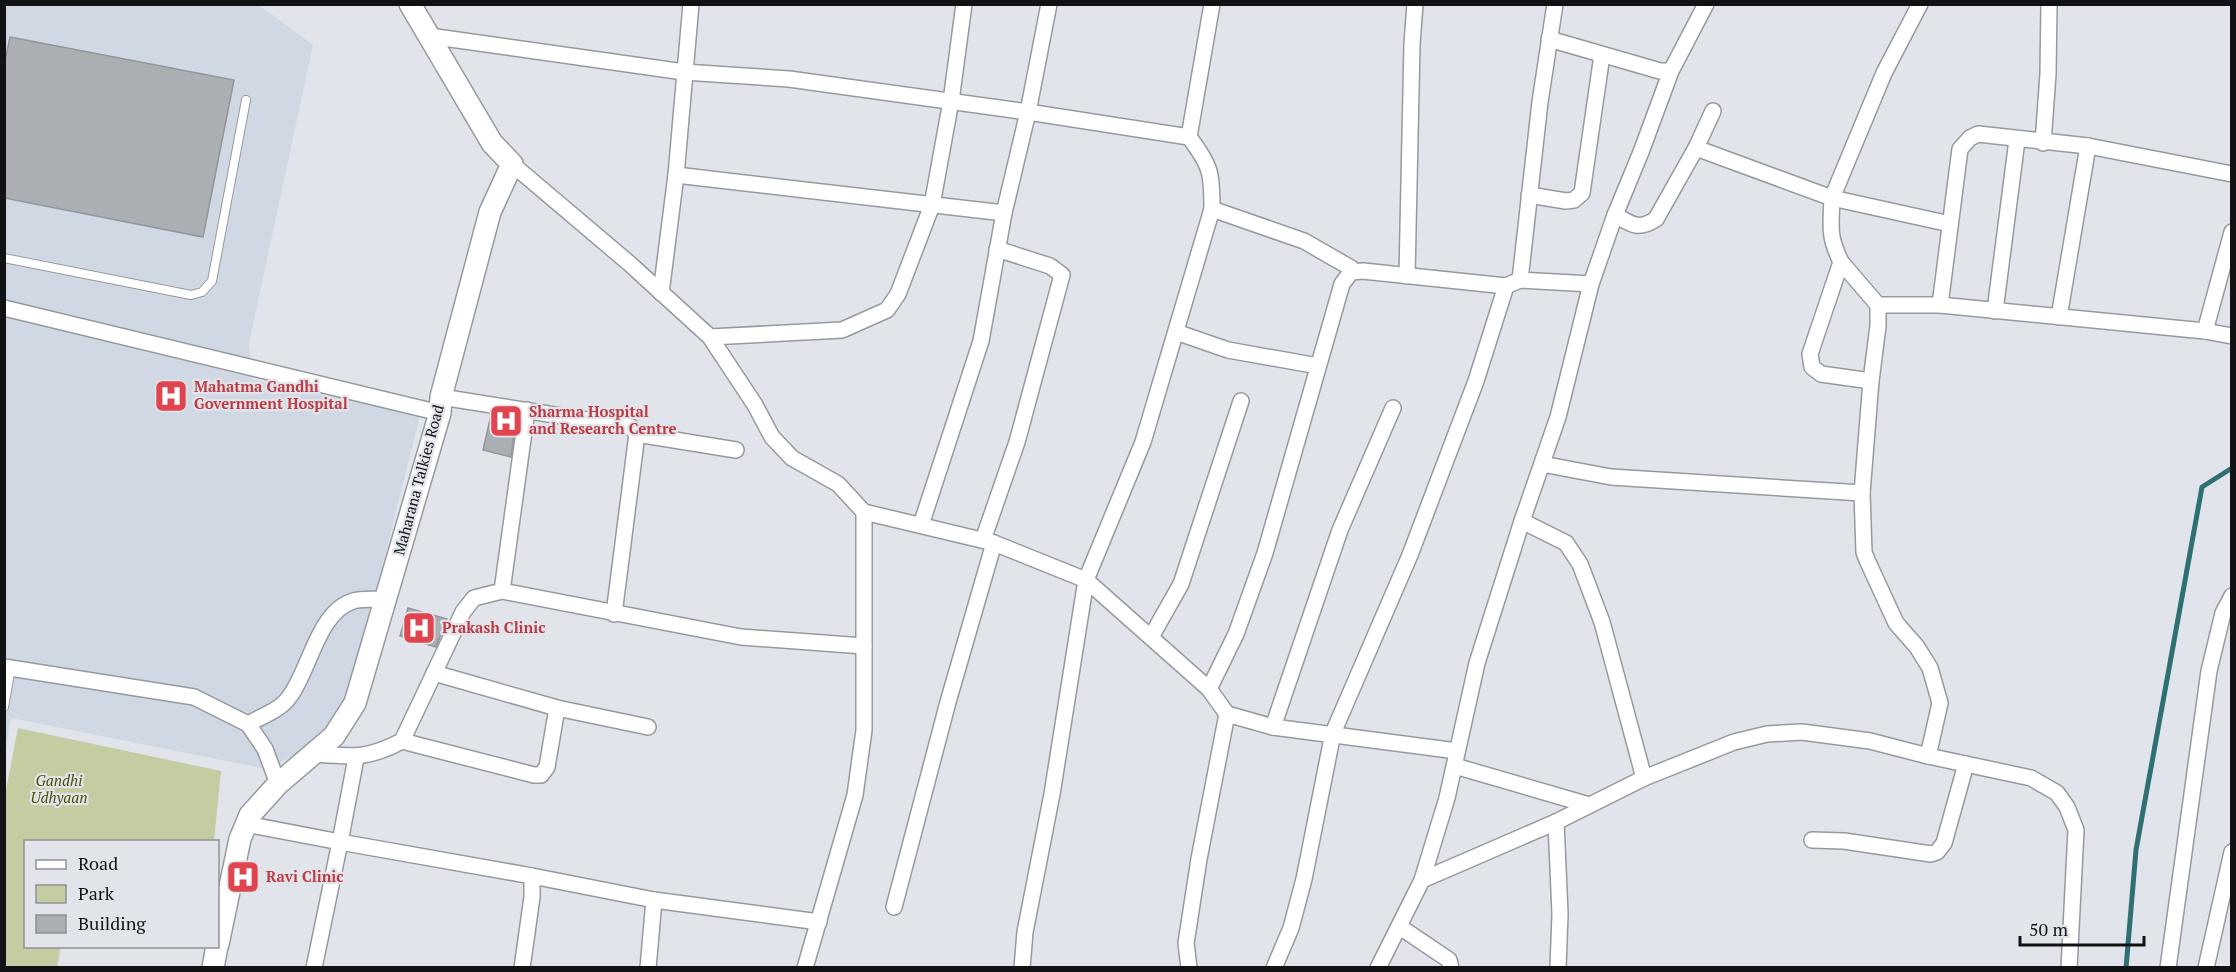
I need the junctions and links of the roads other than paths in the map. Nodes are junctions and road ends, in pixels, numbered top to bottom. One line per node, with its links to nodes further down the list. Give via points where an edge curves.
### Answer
1 (410, 4): 11 (street)
2 (691, 4): 15 (street)
3 (964, 4): 17 (street)
4 (1049, 4): 19 (street)
5 (1212, 4): 20 (street)
6 (1415, 4): 40 (street)
7 (1555, 4): 12 (street)
8 (1706, 4): 14 (street)
9 (1920, 4): 29 (street, via 1884,73)
10 (2049, 4): 22 (street)
11 (429, 36): 15 (street); 25 (street, via 492,143)
12 (1549, 39): 13 (street); 28 (street)
13 (1602, 55): 14 (street); 28 (street, via 1582,193 1566,201)
14 (1671, 71): 33 (street)
15 (684, 72): 17 (street, via 789,79); 27 (street)
16 (246, 100): 37 (lane, via 212,281 202,292 191,295)
17 (951, 101): 19 (street); 30 (street)
18 (1713, 111): 24 (street)
19 (1028, 112): 20 (street); 32 (street)
20 (1189, 137): 31 (street, via 1206,159 1212,176)
21 (2018, 140): 22 (street); 34 (street, via 1978,134 1960,149); 47 (street)
22 (2043, 143): 23 (street)
23 (2088, 146): 26 (street); 48 (street)
24 (1696, 148): 29 (street); 33 (street, via 1656,219 1637,227)
25 (512, 164): 43 (street); 56 (street, Maharana Talkies Road, via 490,212)
26 (2232, 174)
27 (676, 175): 30 (street); 43 (street)
28 (1529, 195): 41 (street)
29 (1832, 198): 34 (street); 38 (street, via 1830,234)
30 (933, 205): 32 (street); 52 (street, via 898,294 887,310 842,330)
31 (1212, 209): 39 (street, via 1304,242 1352,268); 50 (street)
32 (1004, 213): 36 (street)
33 (1615, 215): 42 (street)
34 (1950, 224): 45 (street)
35 (2232, 232): 49 (street)
36 (997, 249): 65 (street, via 981,341); 66 (street, via 1050,266 1062,275)
37 (4, 258)
38 (1841, 262): 44 (street); 54 (street, via 1810,354 1812,367 1821,374)
39 (1351, 272): 40 (street); 53 (street, via 1342,284)
40 (1407, 276): 41 (street)
41 (1513, 283): 42 (street); 83 (street, via 1414,544)
42 (1591, 284): 61 (street, via 1558,417)
43 (662, 293): 52 (street)
44 (1878, 305): 45 (street); 54 (street)
45 (1940, 305): 47 (street)
46 (4, 308): 56 (street)
47 (1995, 310): 48 (street)
48 (2059, 317): 49 (street)
49 (2205, 330): 51 (street)
50 (1176, 332): 53 (street, via 1228,350); 67 (street, via 1143,442)
51 (2232, 336)
52 (710, 337): 63 (street, via 772,437 792,458 838,484)
53 (1318, 366): 76 (street, via 1265,553 1236,634)
54 (1871, 381): 62 (street)
55 (1241, 401): 72 (street, via 1181,584)
56 (440, 405): 58 (street); 70 (street, Maharana Talkies Road)
57 (1393, 408): 82 (street, via 1340,530)
58 (527, 410): 59 (street, via 631,427); 68 (street)
59 (637, 434): 60 (street); 71 (street)
60 (736, 450)
61 (1542, 464): 62 (street, via 1611,477); 64 (street)
62 (1862, 493): 86 (street, via 1867,560 1896,623 1917,647 1936,686 1940,704)
63 (864, 512): 65 (street); 73 (street)
64 (1522, 521): 88 (street, via 1477,663); 90 (street, via 1566,543 1580,564 1602,621)
65 (921, 525): 66 (street)
66 (988, 541): 67 (street); 101 (street)
67 (1086, 580): 72 (street); 111 (street)
68 (502, 591): 71 (street); 75 (street, via 474,598 463,612)
69 (2232, 596): 118 (street, via 2223,613 2209,671)
70 (386, 599): 80 (street, via 355,600 340,607 291,696 281,707); 85 (street, Maharana Talkies Road, via 355,703 334,736)
71 (614, 614): 73 (street, via 741,637)
72 (1151, 637): 76 (street)
73 (864, 646): 102 (street, via 864,730 855,795)
74 (8, 667): 77 (lane); 80 (street, via 194,698)
75 (434, 673): 78 (street); 84 (street)
76 (1209, 689): 79 (street)
77 (4, 707)
78 (557, 708): 81 (street); 84 (street, via 547,767 542,775)
79 (1227, 714): 82 (street); 112 (street, via 1186,944)
80 (248, 724): 91 (street, via 265,749)
81 (648, 727)
82 (1273, 727): 83 (street)
83 (1333, 734): 88 (street); 113 (street, via 1305,879)
84 (402, 741): 87 (street, via 382,752)
85 (315, 753): 87 (street); 91 (street, Maharana Talkies Road)
86 (1928, 756): 89 (street); 90 (street, via 1859,739 1802,732 1767,734 1734,742)
87 (356, 758): 96 (street)
88 (1456, 758): 92 (street); 99 (street)
89 (1966, 764): 95 (street, via 1944,843 1937,852); 117 (street, via 2031,778 2057,793 2067,807 2076,830)
90 (1644, 778): 92 (street)
91 (278, 784): 94 (street, Maharana Talkies Road)
92 (1589, 805): 93 (street)
93 (1556, 822): 99 (street); 116 (street)
94 (246, 824): 96 (street); 104 (street, Maharana Talkies Road)
95 (1812, 840)
96 (340, 842): 98 (street); 107 (street)
97 (2232, 852): 119 (street)
98 (532, 876): 100 (street); 108 (street)
99 (1422, 880): 103 (street)
100 (654, 900): 102 (street); 109 (street)
101 (894, 907)
102 (819, 922): 110 (street)
103 (1400, 927): 114 (street); 115 (street, via 1449,960)
104 (219, 936)
105 (216, 948): 106 (street, Maharana Talkies Road)
106 (213, 968)
107 (314, 968)
108 (522, 968)
109 (648, 968)
110 (805, 968)
111 (1022, 968)
112 (1189, 968)
113 (1274, 968)
114 (1378, 968)
115 (1451, 968)
116 (1558, 968)
117 (2069, 968)
118 (2168, 968)
119 (2206, 968)

